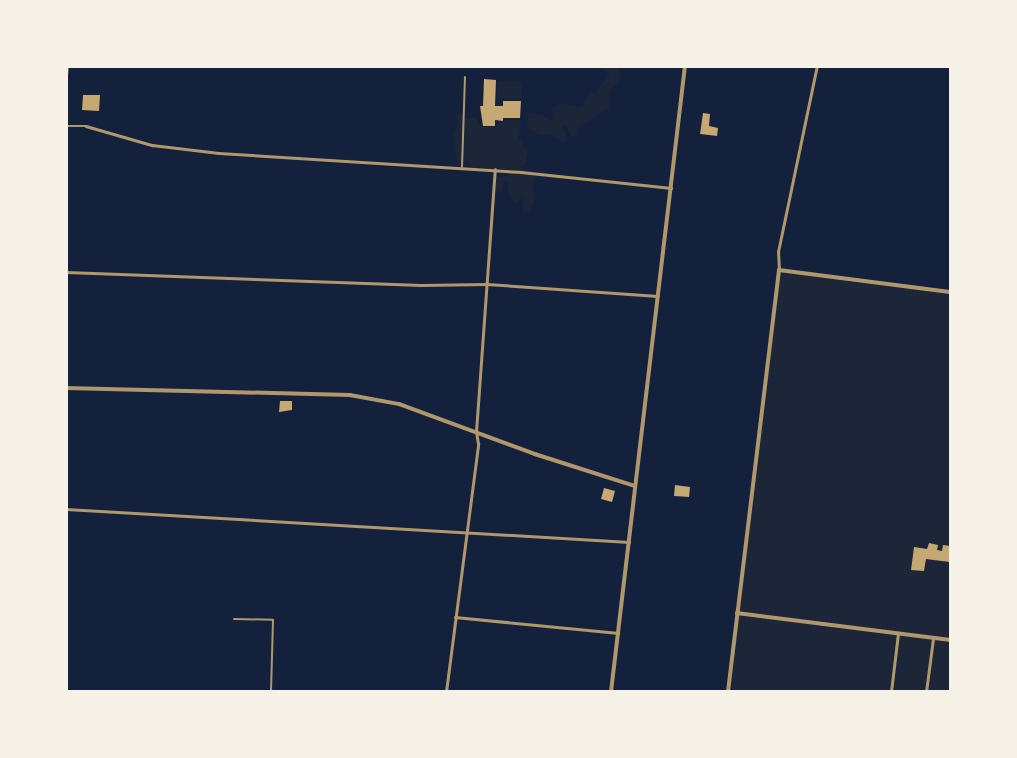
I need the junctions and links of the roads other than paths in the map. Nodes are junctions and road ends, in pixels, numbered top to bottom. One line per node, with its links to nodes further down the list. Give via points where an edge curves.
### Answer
1 (67, 66): 4 (street)
2 (685, 66): 9 (street)
3 (817, 66): 10 (street, via 781,239)
4 (66, 76)
5 (465, 77): 7 (lane)
6 (66, 126): 7 (street, via 86,126 134,142 219,153)
7 (462, 167): 8 (street)
8 (495, 170): 9 (street); 12 (street)
9 (671, 188): 14 (street)
10 (779, 270): 13 (street); 21 (street)
11 (66, 272): 12 (street)
12 (487, 284): 14 (street); 16 (street)
13 (950, 292)
14 (658, 296): 17 (street)
15 (66, 388): 16 (street, via 350,395 399,404)
16 (476, 432): 17 (street); 19 (street)
17 (635, 486): 20 (street)
18 (66, 509): 19 (street)
19 (467, 531): 20 (street); 22 (street)
20 (629, 542): 24 (street)
21 (737, 613): 25 (street); 31 (street)
22 (455, 617): 24 (street); 29 (street)
23 (234, 619): 28 (lane, via 273,620)
24 (618, 633): 30 (street)
25 (898, 633): 26 (street); 32 (street)
26 (933, 637): 27 (street); 33 (street)
27 (950, 640)
28 (271, 691)
29 (446, 691)
30 (611, 691)
31 (728, 691)
32 (891, 691)
33 (926, 691)

